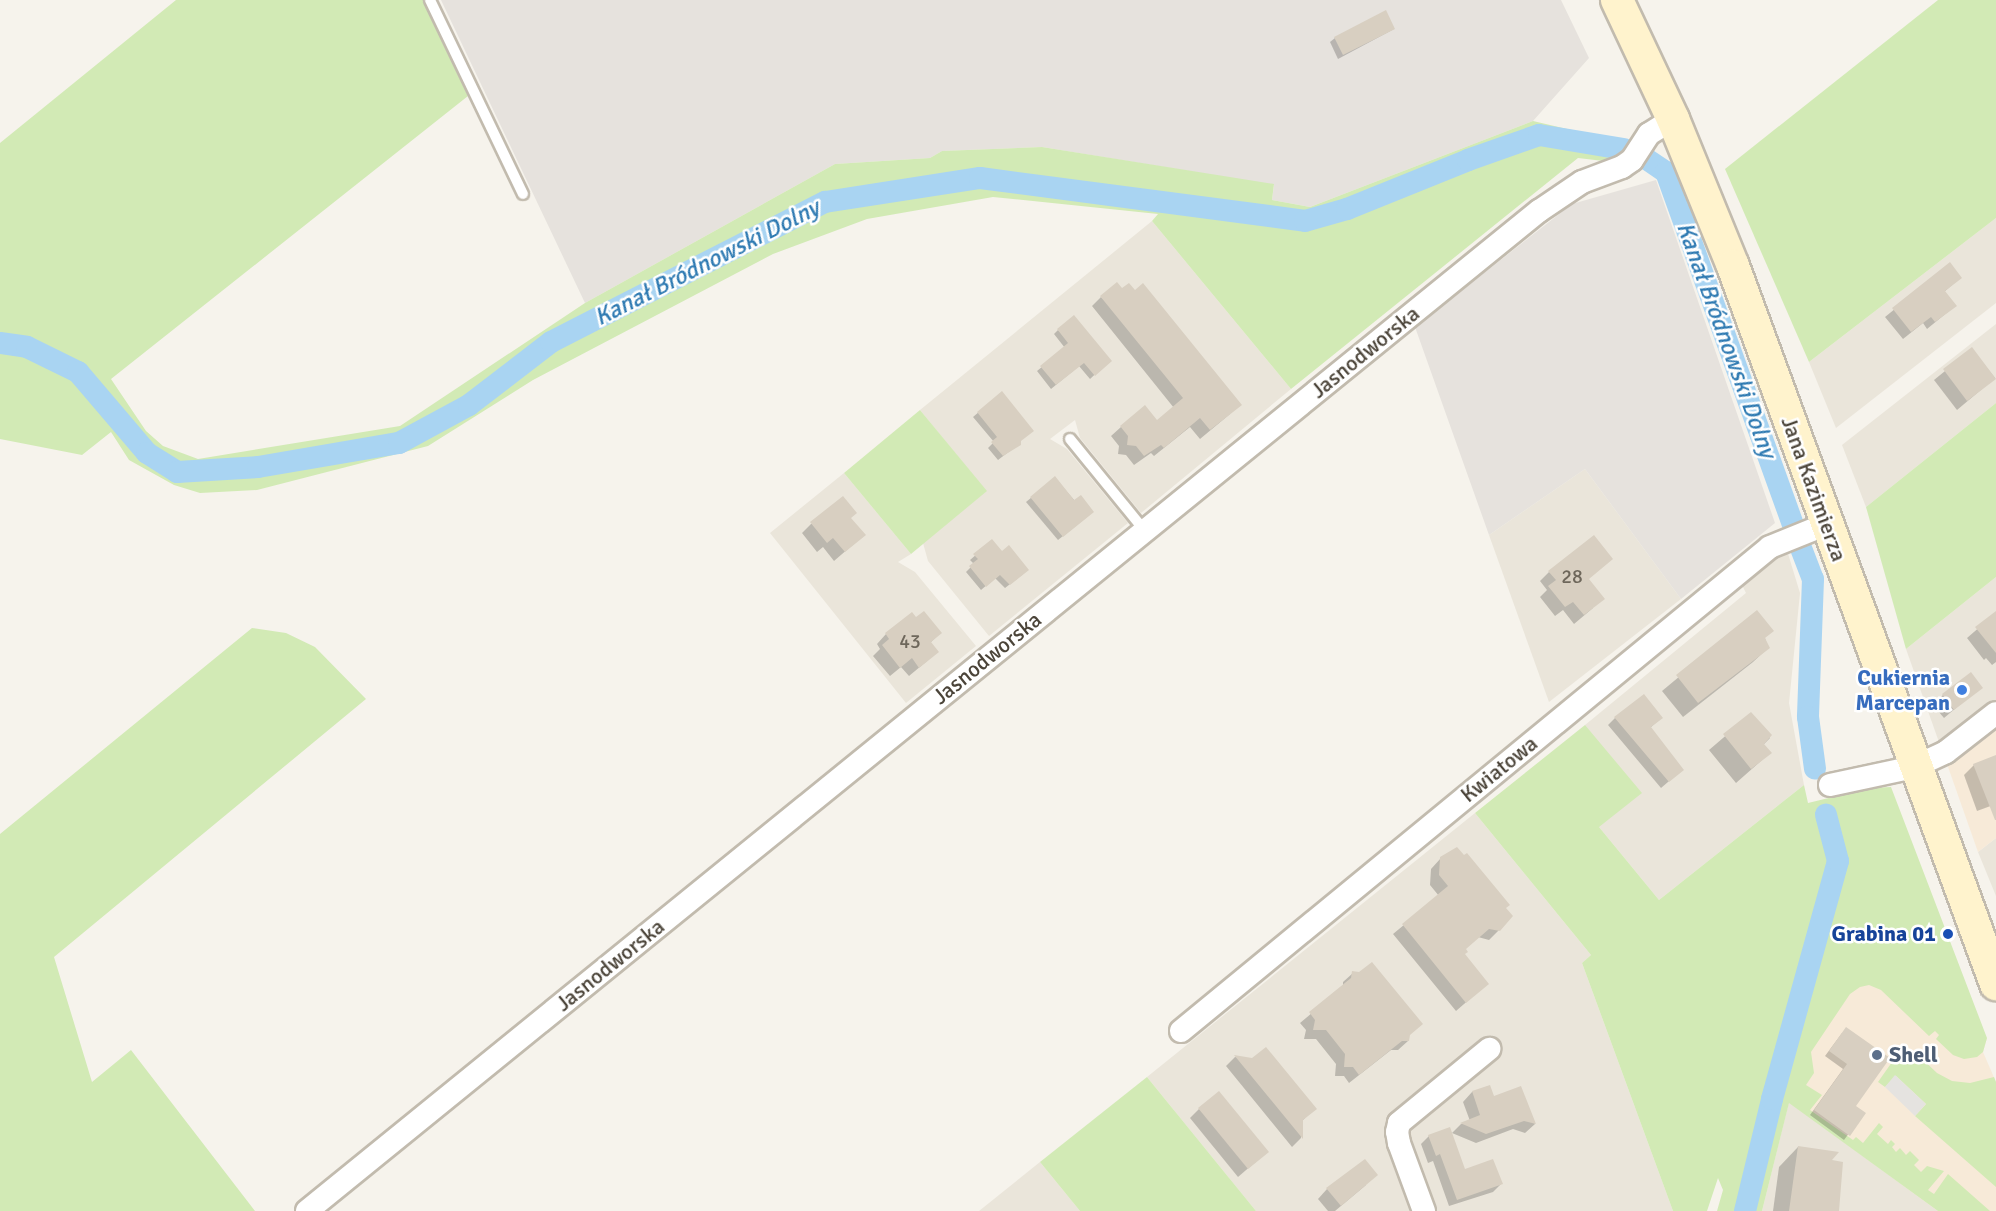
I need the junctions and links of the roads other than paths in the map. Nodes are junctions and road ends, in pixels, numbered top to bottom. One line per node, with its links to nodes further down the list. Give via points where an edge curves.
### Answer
1 (430, 0): 4 (lane)
2 (1617, 0): 3 (main road, Jana Kazimierza)
3 (1673, 119): 6 (main road, Jana Kazimierza, via 1733,266); 7 (street, Jasnodworska, via 1649,134 1632,160 1622,167 1582,182 1539,211)
4 (523, 194)
5 (1070, 439): 7 (lane)
6 (1827, 524): 9 (main road, Jana Kazimierza); 12 (street, Kwiatowa, via 1770,547)
7 (1145, 531): 14 (street, Jasnodworska)
8 (1996, 712): 9 (street, via 1946,752)
9 (1914, 767): 10 (street); 11 (main road, Jana Kazimierza)
10 (1830, 785)
11 (1996, 984)
12 (1181, 1031)
13 (1489, 1049): 15 (street, via 1399,1123 1399,1143)
14 (307, 1211)
15 (1424, 1211)

